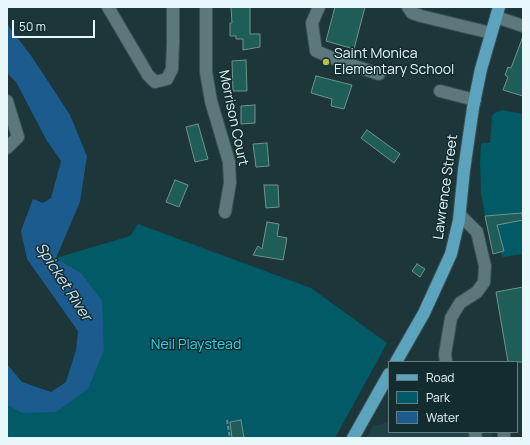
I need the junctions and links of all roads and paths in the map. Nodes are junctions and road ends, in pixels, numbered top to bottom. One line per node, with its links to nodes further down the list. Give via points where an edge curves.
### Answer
1 (108, 7): 2 (street, via 148,75 155,82 167,79 172,69)
2 (173, 7)
3 (206, 7): 14 (street, Morrison Court, via 206,72 211,101 229,162 230,184)
4 (319, 7): 9 (street, via 312,23 316,51)
5 (408, 7): 8 (street, via 412,13 421,16)
6 (497, 12): 7 (street); 8 (main road, Lawrence Street)
7 (523, 26)
8 (491, 34): 11 (main road, Lawrence Street)
9 (379, 74)
10 (440, 91): 11 (street)
11 (475, 100): 15 (main road, Lawrence Street, via 467,144)
12 (7, 101): 13 (street, via 18,137)
13 (7, 148)
14 (225, 212)
15 (460, 215): 16 (main road, Lawrence Street, via 452,254 424,313); 17 (street, via 477,232 485,266 484,282 477,292 460,303 451,318)
16 (397, 361)
17 (446, 361)
18 (388, 376): 21 (main road)
19 (227, 420): 20 (path)
20 (230, 438)
21 (353, 438)

